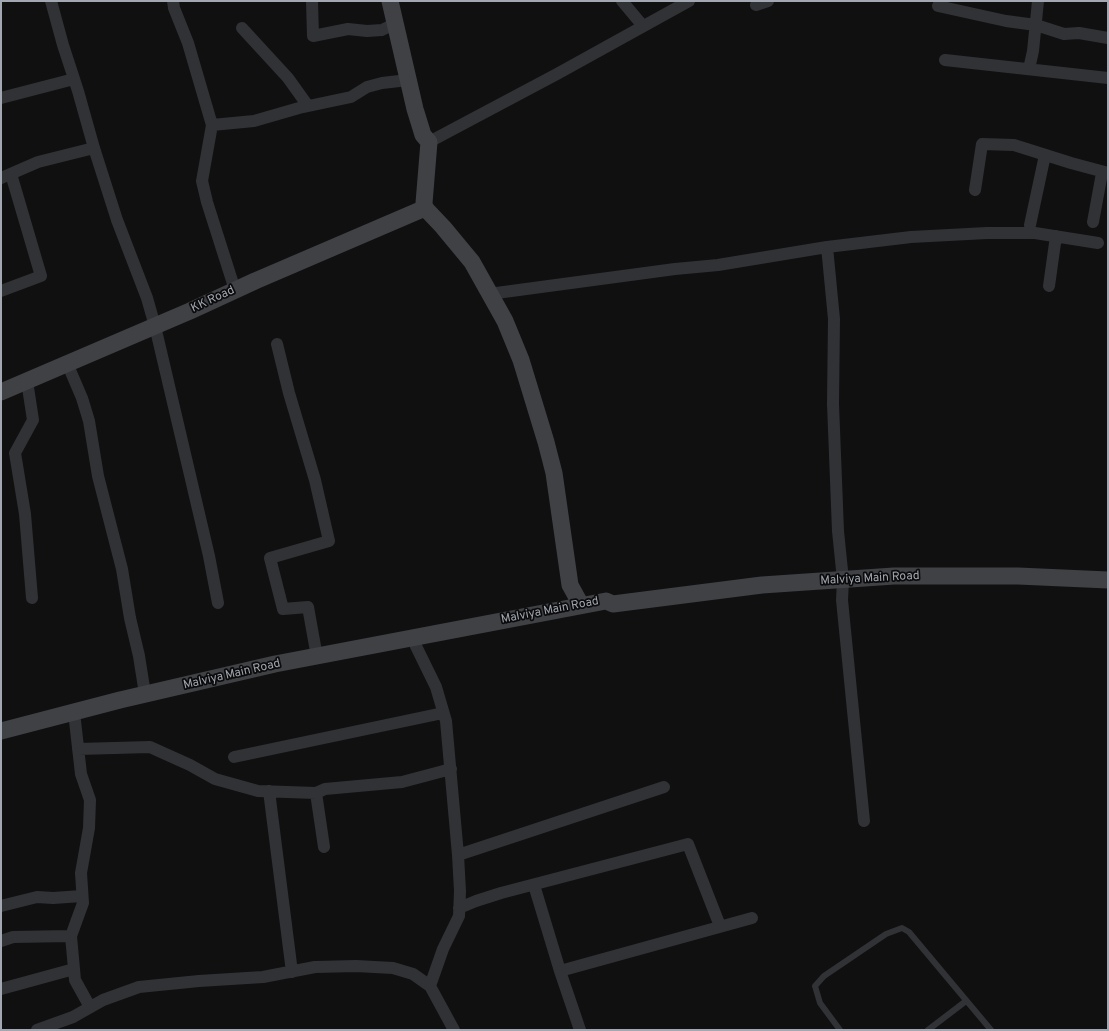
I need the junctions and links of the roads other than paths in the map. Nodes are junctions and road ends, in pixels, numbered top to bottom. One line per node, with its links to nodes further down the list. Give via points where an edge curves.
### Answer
1 (51, 1): 19 (street)
2 (173, 1): 23 (street)
3 (312, 1): 11 (street, via 313,36 348,29 382,30)
4 (390, 1): 11 (street)
5 (622, 1): 13 (street)
6 (689, 1): 13 (street)
7 (768, 1): 9 (street)
8 (1038, 1): 12 (street)
9 (756, 5)
10 (938, 6): 12 (street, via 1006,21)
11 (396, 23): 20 (street)
12 (1036, 24): 15 (street, via 1064,34 1079,33); 17 (street)
13 (643, 26): 24 (street)
14 (242, 28): 22 (street, via 288,78)
15 (1108, 38)
16 (945, 60): 17 (street)
17 (1029, 69): 18 (street)
18 (1108, 78)
19 (74, 79): 21 (street); 25 (street)
20 (408, 80): 22 (street, via 382,83 367,87 351,97); 24 (street, via 423,135)
21 (1, 98)
22 (308, 106): 23 (street, via 254,121)
23 (212, 126): 37 (street, via 202,180 206,202)
24 (429, 142): 30 (street)
25 (94, 148): 28 (street, via 38,162); 40 (street)
26 (1045, 155): 27 (street); 29 (street, via 1014,145 982,144); 32 (street)
27 (1105, 173): 31 (street)
28 (6, 176): 38 (street, via 41,276)
29 (975, 190)
30 (425, 208): 37 (street, KK Road); 39 (street, via 472,262)
31 (1093, 222)
32 (1030, 225)
33 (1056, 236): 34 (street); 35 (street, via 1035,233 987,233 911,237); 36 (street)
34 (1098, 243)
35 (827, 247): 39 (street, via 718,265); 47 (street, via 834,319 833,404)
36 (1049, 286)
37 (235, 290): 40 (street, KK Road)
38 (1, 291)
39 (489, 294): 51 (street, via 505,322 520,360 546,442 554,474 570,585)
40 (155, 326): 42 (street, KK Road); 50 (street)
41 (277, 344): 53 (street, via 315,480 329,541 270,558 283,609 308,607)
42 (67, 363): 43 (street, KK Road); 54 (street, via 89,421 98,476 122,569 130,618 140,656)
43 (27, 381): 44 (street, KK Road); 49 (street, via 33,420 15,453 25,514)
44 (1, 392)
45 (1108, 570): 46 (street)
46 (1019, 572): 47 (street, Malviya Main Road, via 934,567); 48 (street)
47 (842, 575): 51 (street, Malviya Main Road, via 766,575 682,591 611,595 606,601); 64 (street, via 842,600)
48 (1108, 580)
49 (32, 598)
50 (218, 603)
51 (581, 605): 52 (street, Malviya Main Road)
52 (412, 638): 53 (street, Malviya Main Road); 56 (street, via 436,687)
53 (317, 657): 54 (street, Malviya Main Road)
54 (145, 694): 55 (street, Malviya Main Road)
55 (74, 712): 57 (street, Malviya Main Road); 58 (street)
56 (444, 713): 59 (street); 60 (street)
57 (1, 731)
58 (78, 749): 62 (street, via 150,747 214,779); 68 (street, via 81,774 90,800 89,828 81,874)
59 (234, 757)
60 (451, 769): 63 (street, via 402,782 325,789); 66 (street)
61 (664, 787): 66 (street)
62 (269, 791): 63 (street); 77 (street)
63 (316, 793): 65 (street)
64 (864, 821)
65 (324, 847)
66 (458, 855): 70 (street)
67 (534, 885): 70 (street); 72 (street, via 688,844); 76 (street)
68 (82, 896): 69 (street, via 37,897); 73 (street, via 83,903)
69 (1, 906)
70 (459, 908): 78 (street, via 459,916)
71 (752, 918): 72 (street)
72 (720, 926): 76 (street)
73 (71, 936): 74 (street, via 13,937); 75 (street)
74 (1, 941)
75 (74, 969): 79 (street); 81 (street, via 75,980)
76 (560, 971): 86 (street)
77 (292, 972): 78 (street, via 315,967 393,968 413,974); 81 (street, via 263,977 139,987)
78 (430, 986): 82 (street)
79 (1, 989)
80 (966, 1001): 87 (lane, via 909,932 902,928 886,934 824,976 815,986 820,1003); 88 (lane); 89 (lane)
81 (90, 1007): 83 (street, via 73,1017)
82 (443, 1009): 84 (street); 85 (street)
83 (37, 1030)
84 (448, 1030)
85 (454, 1030)
86 (580, 1030)
87 (840, 1030)
88 (928, 1030)
89 (991, 1030)

